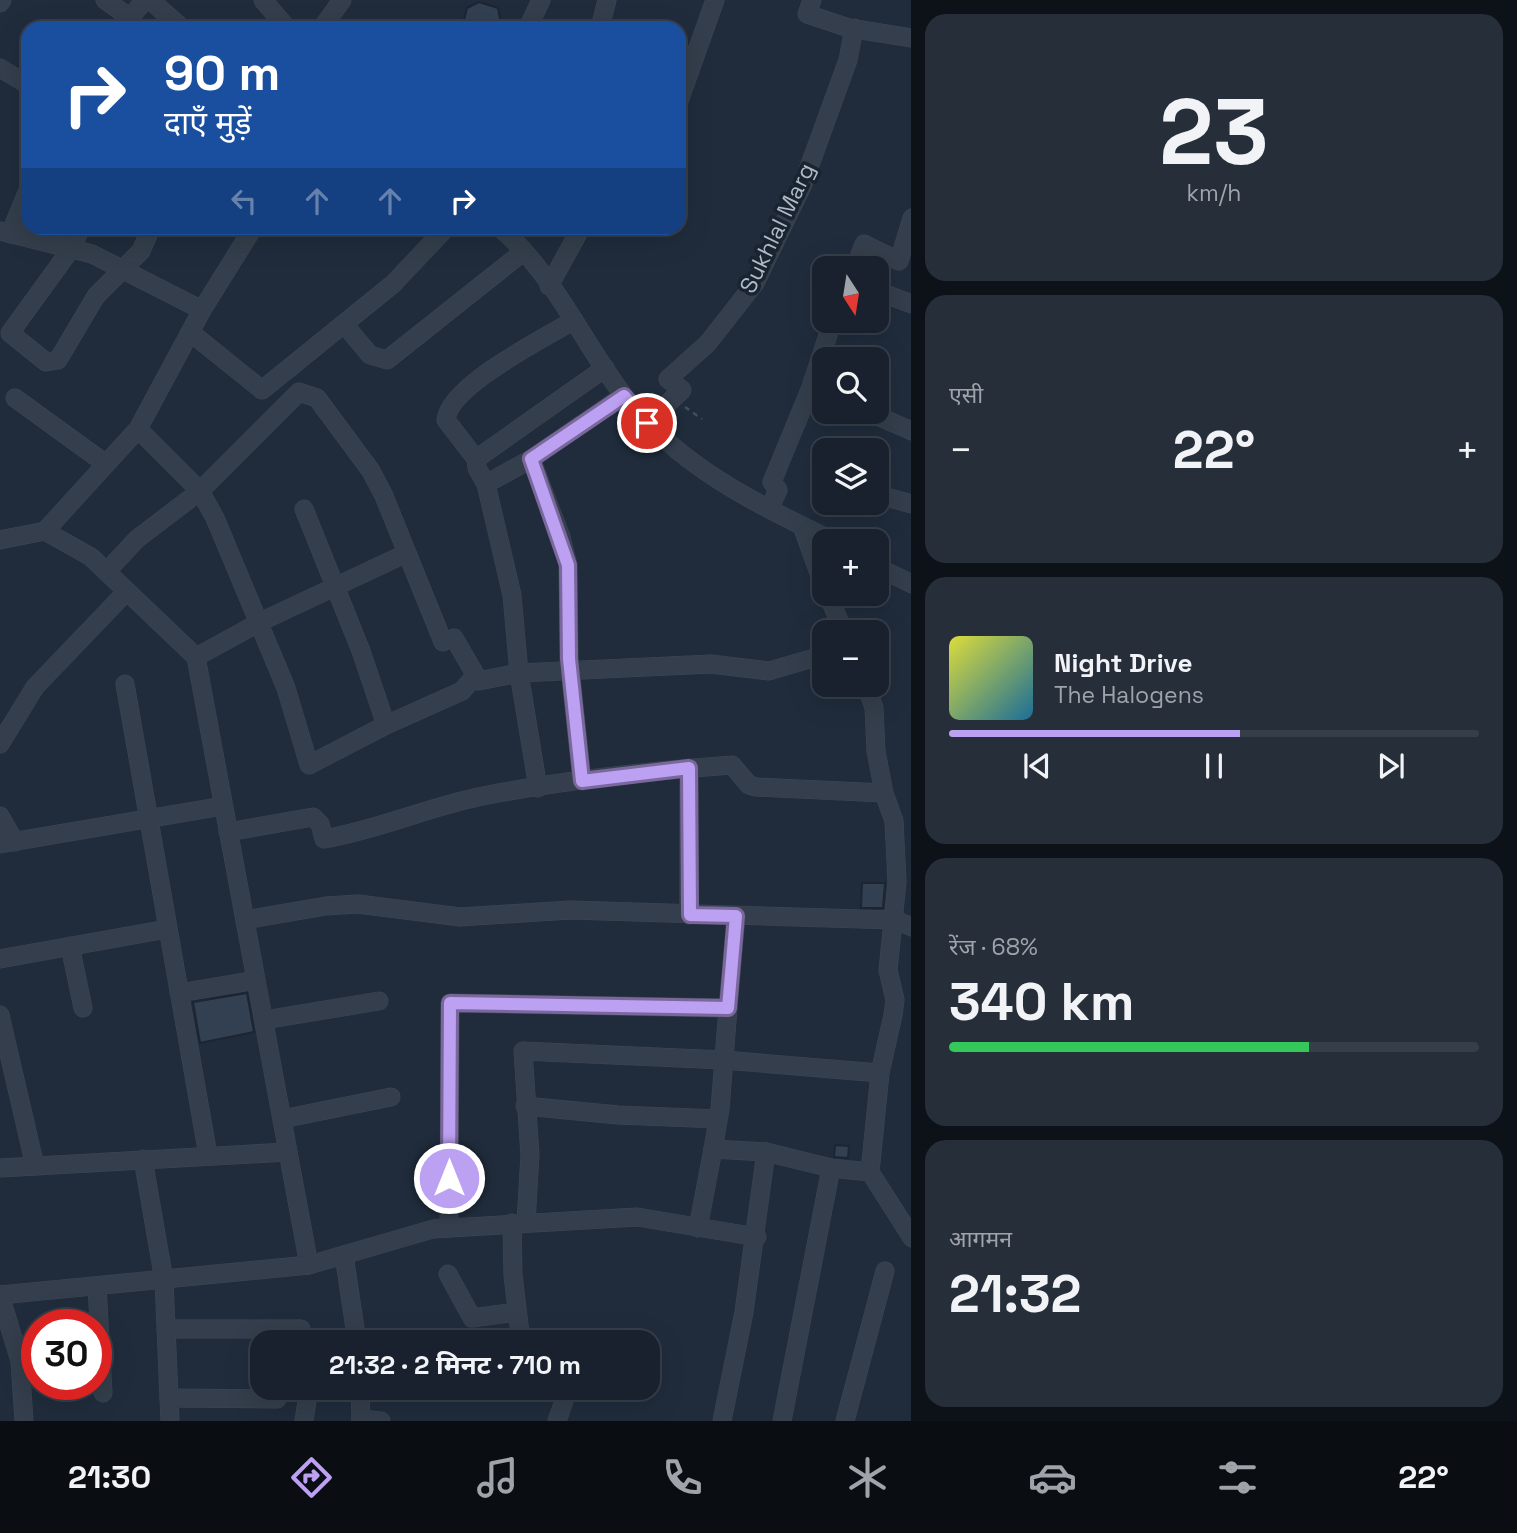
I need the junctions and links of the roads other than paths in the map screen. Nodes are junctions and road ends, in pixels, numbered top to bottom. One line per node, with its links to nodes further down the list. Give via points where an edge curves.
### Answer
1 (105, 0): 9 (street)
2 (147, 0): 10 (street); 11 (street)
3 (263, 0): 12 (street)
4 (342, 0): 13 (street)
5 (541, 0): 14 (street)
6 (607, 0): 15 (street)
7 (715, 0): 20 (street)
8 (812, 0): 16 (street, via 807,14)
9 (124, 21)
10 (126, 21)
11 (173, 21)
12 (281, 21)
13 (327, 21)
14 (531, 21)
15 (602, 21)
16 (854, 28): 17 (street); 47 (street, Sukhlal Marg, via 848,60 803,184 755,283 708,344 668,379 682,390)
17 (911, 38)
18 (0, 68): 19 (street)
19 (21, 81)
20 (686, 81)
21 (21, 203): 23 (street)
22 (911, 224): 33 (street)
23 (5, 233): 30 (street)
24 (77, 235): 30 (street)
25 (148, 235): 34 (street, via 141,251)
26 (249, 235): 38 (street)
27 (440, 235): 40 (street, via 394,284)
28 (507, 235): 31 (street)
29 (577, 235): 35 (street)
30 (71, 249): 34 (street); 34 (street, via 10,333 46,362 58,360 96,296)
31 (523, 252): 35 (street); 40 (street, via 387,360 370,355)
32 (860, 256): 33 (street, via 864,244)
33 (905, 263)
34 (123, 270): 38 (street)
35 (549, 286): 39 (street)
36 (889, 295): 37 (street)
37 (911, 304)
38 (202, 310): 41 (street)
39 (574, 320): 42 (street); 50 (street, via 471,384 447,409 446,420)
40 (344, 324): 41 (street, via 262,390)
41 (190, 332): 48 (street)
42 (605, 368): 43 (street); 50 (street)
43 (624, 396): 47 (street); 51 (street)
44 (15, 398): 52 (street)
45 (812, 402): 57 (street, via 772,482 778,490)
46 (889, 421): 49 (street)
47 (647, 423): 57 (street, via 671,448 741,494)
48 (138, 429): 52 (street); 54 (street)
49 (911, 431)
50 (476, 459): 53 (street)
51 (531, 459): 53 (street); 73 (street, via 568,565)
52 (106, 464): 60 (street)
53 (486, 484): 74 (street, via 512,594)
54 (200, 491): 63 (street, via 299,392 317,398 371,471); 65 (street, via 137,538); 70 (street)
55 (889, 499): 56 (street)
56 (911, 505)
57 (770, 507): 59 (street)
58 (304, 509): 68 (street)
59 (802, 526): 61 (street); 64 (street)
60 (45, 531): 62 (street); 65 (street)
61 (812, 531)
62 (0, 540)
63 (407, 553): 68 (street); 75 (street, via 449,640)
64 (812, 554)
65 (107, 571): 69 (street)
66 (889, 573): 67 (street)
67 (911, 584)
68 (334, 588): 70 (street); 78 (street)
69 (127, 591): 71 (street); 79 (street, via 35,687)
70 (260, 622): 71 (street); 78 (street, via 309,765)
71 (195, 657): 84 (street)
72 (812, 658): 73 (street, via 769,671 711,664)
73 (571, 672): 74 (street); 81 (street)
74 (519, 673): 75 (street, via 488,681); 82 (street)
75 (474, 677): 78 (street, via 462,691)
76 (125, 684): 86 (street)
77 (870, 697): 83 (street)
78 (386, 725)
79 (0, 744)
80 (689, 768): 81 (street); 83 (street, via 732,765 749,785 757,787); 89 (street)
81 (582, 781): 82 (street)
82 (538, 788): 87 (street, via 477,797 324,839 313,817)
83 (884, 793): 92 (street, via 895,832)
84 (223, 806): 86 (street); 87 (street)
85 (0, 816): 88 (street)
86 (147, 819): 88 (street); 93 (street)
87 (228, 832): 91 (street)
88 (7, 843)
89 (690, 915): 90 (street); 91 (street, via 570,910 460,917 358,904)
90 (736, 916): 92 (street); 100 (street)
91 (245, 920): 96 (street)
92 (903, 923): 104 (street, via 888,970 894,1015)
93 (167, 929): 94 (street); 97 (street)
94 (71, 946): 95 (street); 99 (street)
95 (0, 959)
96 (256, 980): 97 (street); 102 (street)
97 (179, 993): 112 (street)
98 (379, 1000): 102 (street)
99 (83, 1008)
100 (728, 1008): 103 (street); 119 (street, via 450,1003)
101 (0, 1015): 114 (street)
102 (264, 1020): 107 (street)
103 (724, 1060): 104 (street); 106 (street, via 523,1052); 108 (street)
104 (880, 1073): 117 (street)
105 (391, 1097): 107 (street)
106 (525, 1106): 108 (street); 118 (street, via 530,1155)
107 (282, 1119): 110 (street)
108 (718, 1119): 109 (street)
109 (713, 1149): 111 (street); 120 (street)
110 (288, 1152): 112 (street); 124 (street)
111 (766, 1152): 116 (street); 122 (street)
112 (208, 1155): 113 (street)
113 (143, 1159): 114 (street); 127 (street)
114 (35, 1166): 115 (street)
115 (0, 1168)
116 (831, 1168): 117 (street); 148 (street)
117 (870, 1172): 121 (street)
118 (519, 1223): 119 (street); 120 (street, via 637,1217); 131 (street)
119 (449, 1228): 123 (street)
120 (698, 1228): 122 (street)
121 (911, 1236)
122 (757, 1237): 147 (street)
123 (344, 1255): 124 (street); 134 (street)
124 (309, 1265): 127 (street)
125 (885, 1271): 149 (street)
126 (448, 1274): 131 (street, via 472,1318)
127 (164, 1280): 128 (street); 132 (street)
128 (97, 1286): 129 (street); 130 (street)
129 (0, 1295): 142 (street, via 20,1361)
130 (98, 1309)
131 (517, 1312): 135 (street)
132 (166, 1329): 133 (street); 136 (street)
133 (301, 1329)
134 (355, 1330)
135 (519, 1330)
136 (169, 1398): 137 (street); 143 (street)
137 (250, 1399)
138 (307, 1400): 144 (street)
139 (360, 1400): 141 (street)
140 (564, 1400): 146 (street)
141 (361, 1420): 145 (street)
142 (24, 1421)
143 (170, 1421)
144 (304, 1421)
145 (381, 1421)
146 (557, 1421)
147 (722, 1421)
148 (782, 1421)
149 (845, 1421)

